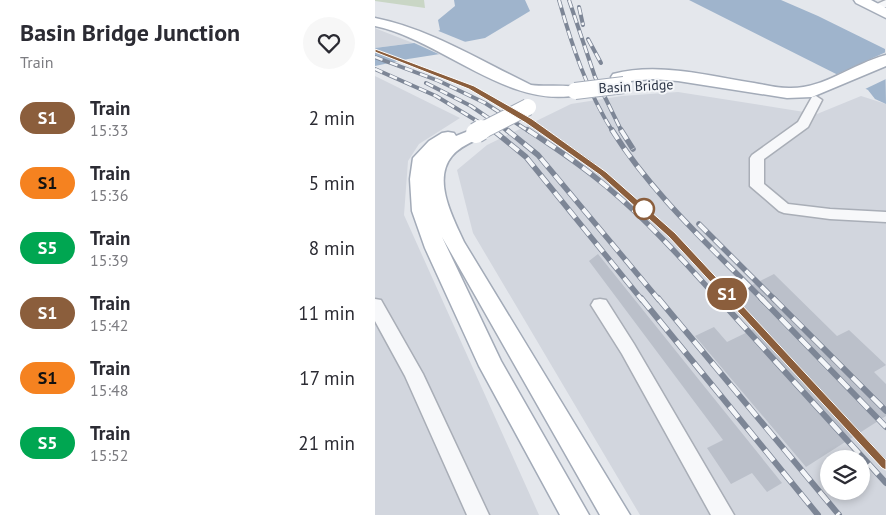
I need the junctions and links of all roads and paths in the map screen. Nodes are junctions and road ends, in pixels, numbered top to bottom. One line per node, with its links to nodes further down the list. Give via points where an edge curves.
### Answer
1 (861, 0): 2 (main road)
2 (882, 8)
3 (375, 15): 5 (main road, via 403,21)
4 (375, 22): 5 (main road)
5 (426, 35): 6 (main road, Basin Bridge)
6 (459, 50): 9 (main road, Basin Bridge); 10 (main road, Basin Bridge, via 531,80)
7 (886, 60): 11 (main road, Basin Bridge)
8 (886, 71): 11 (main road, Basin Bridge)
9 (527, 89): 10 (main road, Basin Bridge); 12 (main road)
10 (570, 89): 11 (main road, Basin Bridge, bridge, via 621,81 687,84 787,100); 12 (main road)
11 (826, 94): 14 (lane, via 803,124 757,158 757,186 784,208)
12 (521, 104): 13 (main road, bridge)
13 (470, 130): 18 (main road, via 435,145 422,158 419,179 422,210 435,248 491,366); 19 (main road, via 447,150 437,164 437,205 454,242)
14 (886, 217)
15 (375, 304): 17 (lane, via 414,374)
16 (600, 304): 20 (lane)
17 (478, 515)
18 (575, 515)
19 (616, 515)
20 (723, 515)

